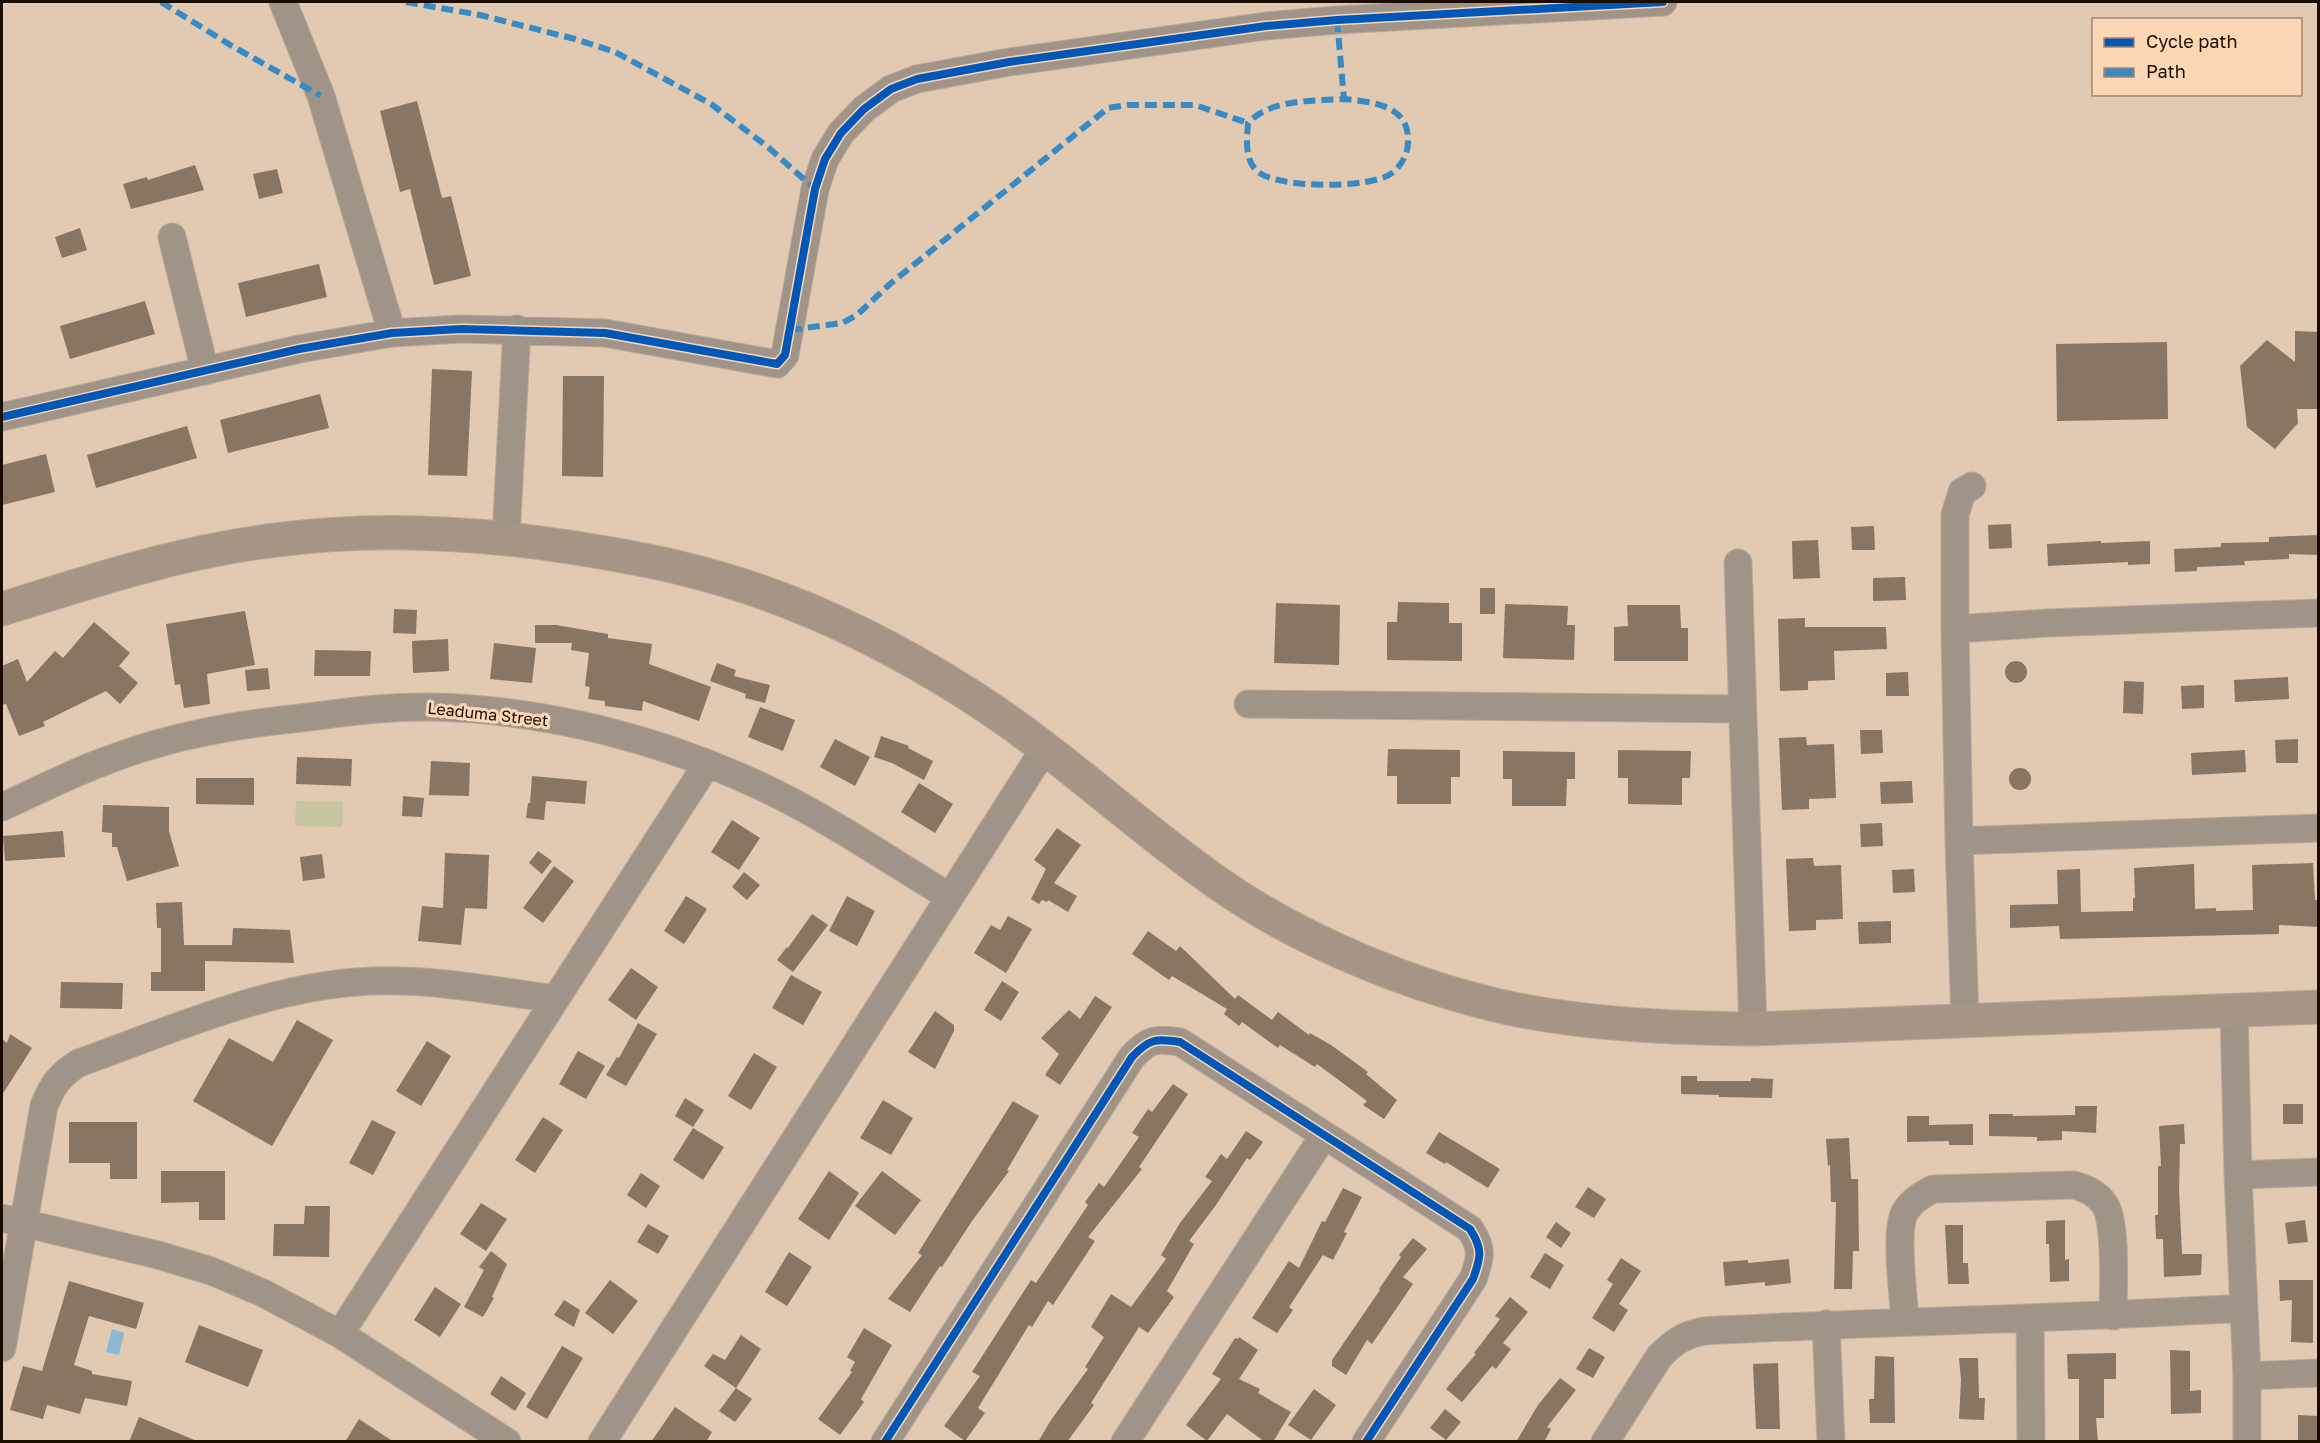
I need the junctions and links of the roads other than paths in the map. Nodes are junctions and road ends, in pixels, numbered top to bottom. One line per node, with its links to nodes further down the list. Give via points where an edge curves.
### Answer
1 (283, 2): 5 (street, via 321,96)
2 (1662, 2): 4 (street, via 1266,26 917,79 891,89 864,109 841,133 825,159 815,189 785,355 777,364 605,333)
3 (172, 237): 6 (street)
4 (517, 329): 5 (street); 9 (street)
5 (392, 333): 6 (street)
6 (205, 371): 7 (street)
7 (2, 417)
8 (1972, 486): 15 (street, via 1962,492 1955,515)
9 (506, 537): 12 (main road, via 411,532 275,540 186,556); 18 (main road, via 682,569 811,610 880,643 967,693)
10 (1738, 563): 17 (street)
11 (2, 597): 12 (main road)
12 (38, 598): 13 (main road)
13 (2, 609)
14 (2319, 613): 15 (street)
15 (1955, 629): 22 (street)
16 (1248, 704): 17 (street)
17 (1742, 709): 28 (street)
18 (1045, 748): 23 (street); 28 (main road, via 1219,884 1275,919 1352,957 1448,992 1518,1010 1672,1028)
19 (708, 764): 20 (street, Leaduma Street, via 634,739 558,721 430,706 388,708 237,725 193,734 108,760); 23 (street, Leaduma Street, via 800,807); 24 (street)
20 (2, 807)
21 (2319, 828): 22 (street)
22 (1959, 841): 27 (street)
23 (950, 897): 44 (street)
24 (555, 999): 32 (street, via 416,981 327,986 215,1013 79,1063 64,1072 51,1088); 38 (street)
25 (2319, 1007): 26 (main road)
26 (2234, 1011): 27 (main road); 31 (street)
27 (1965, 1020): 28 (main road)
28 (1754, 1029)
29 (1324, 1136): 42 (street, via 1180,1042 1160,1039 1144,1044 1132,1057); 45 (street); 46 (street, via 1470,1228 1479,1243 1480,1260 1473,1279)
30 (2319, 1172): 31 (street)
31 (2238, 1175): 33 (street)
32 (13, 1220): 38 (street, via 211,1271 263,1293); 39 (street)
33 (2243, 1308): 34 (street); 41 (street)
34 (2114, 1316): 35 (street); 36 (street, via 2111,1220 2092,1191 2074,1185 1933,1189 1905,1211 1900,1228)
35 (2030, 1319): 36 (street); 49 (street)
36 (1905, 1322): 37 (street)
37 (1826, 1324): 47 (street, via 1685,1335 1659,1357); 48 (street)
38 (340, 1334): 43 (street)
39 (2, 1348)
40 (2319, 1373): 41 (street)
41 (2247, 1376): 50 (street)
42 (891, 1440)
43 (507, 1442)
44 (602, 1442)
45 (1125, 1442)
46 (1366, 1442)
47 (1605, 1442)
48 (1831, 1442)
49 (2031, 1442)
50 (2247, 1442)

